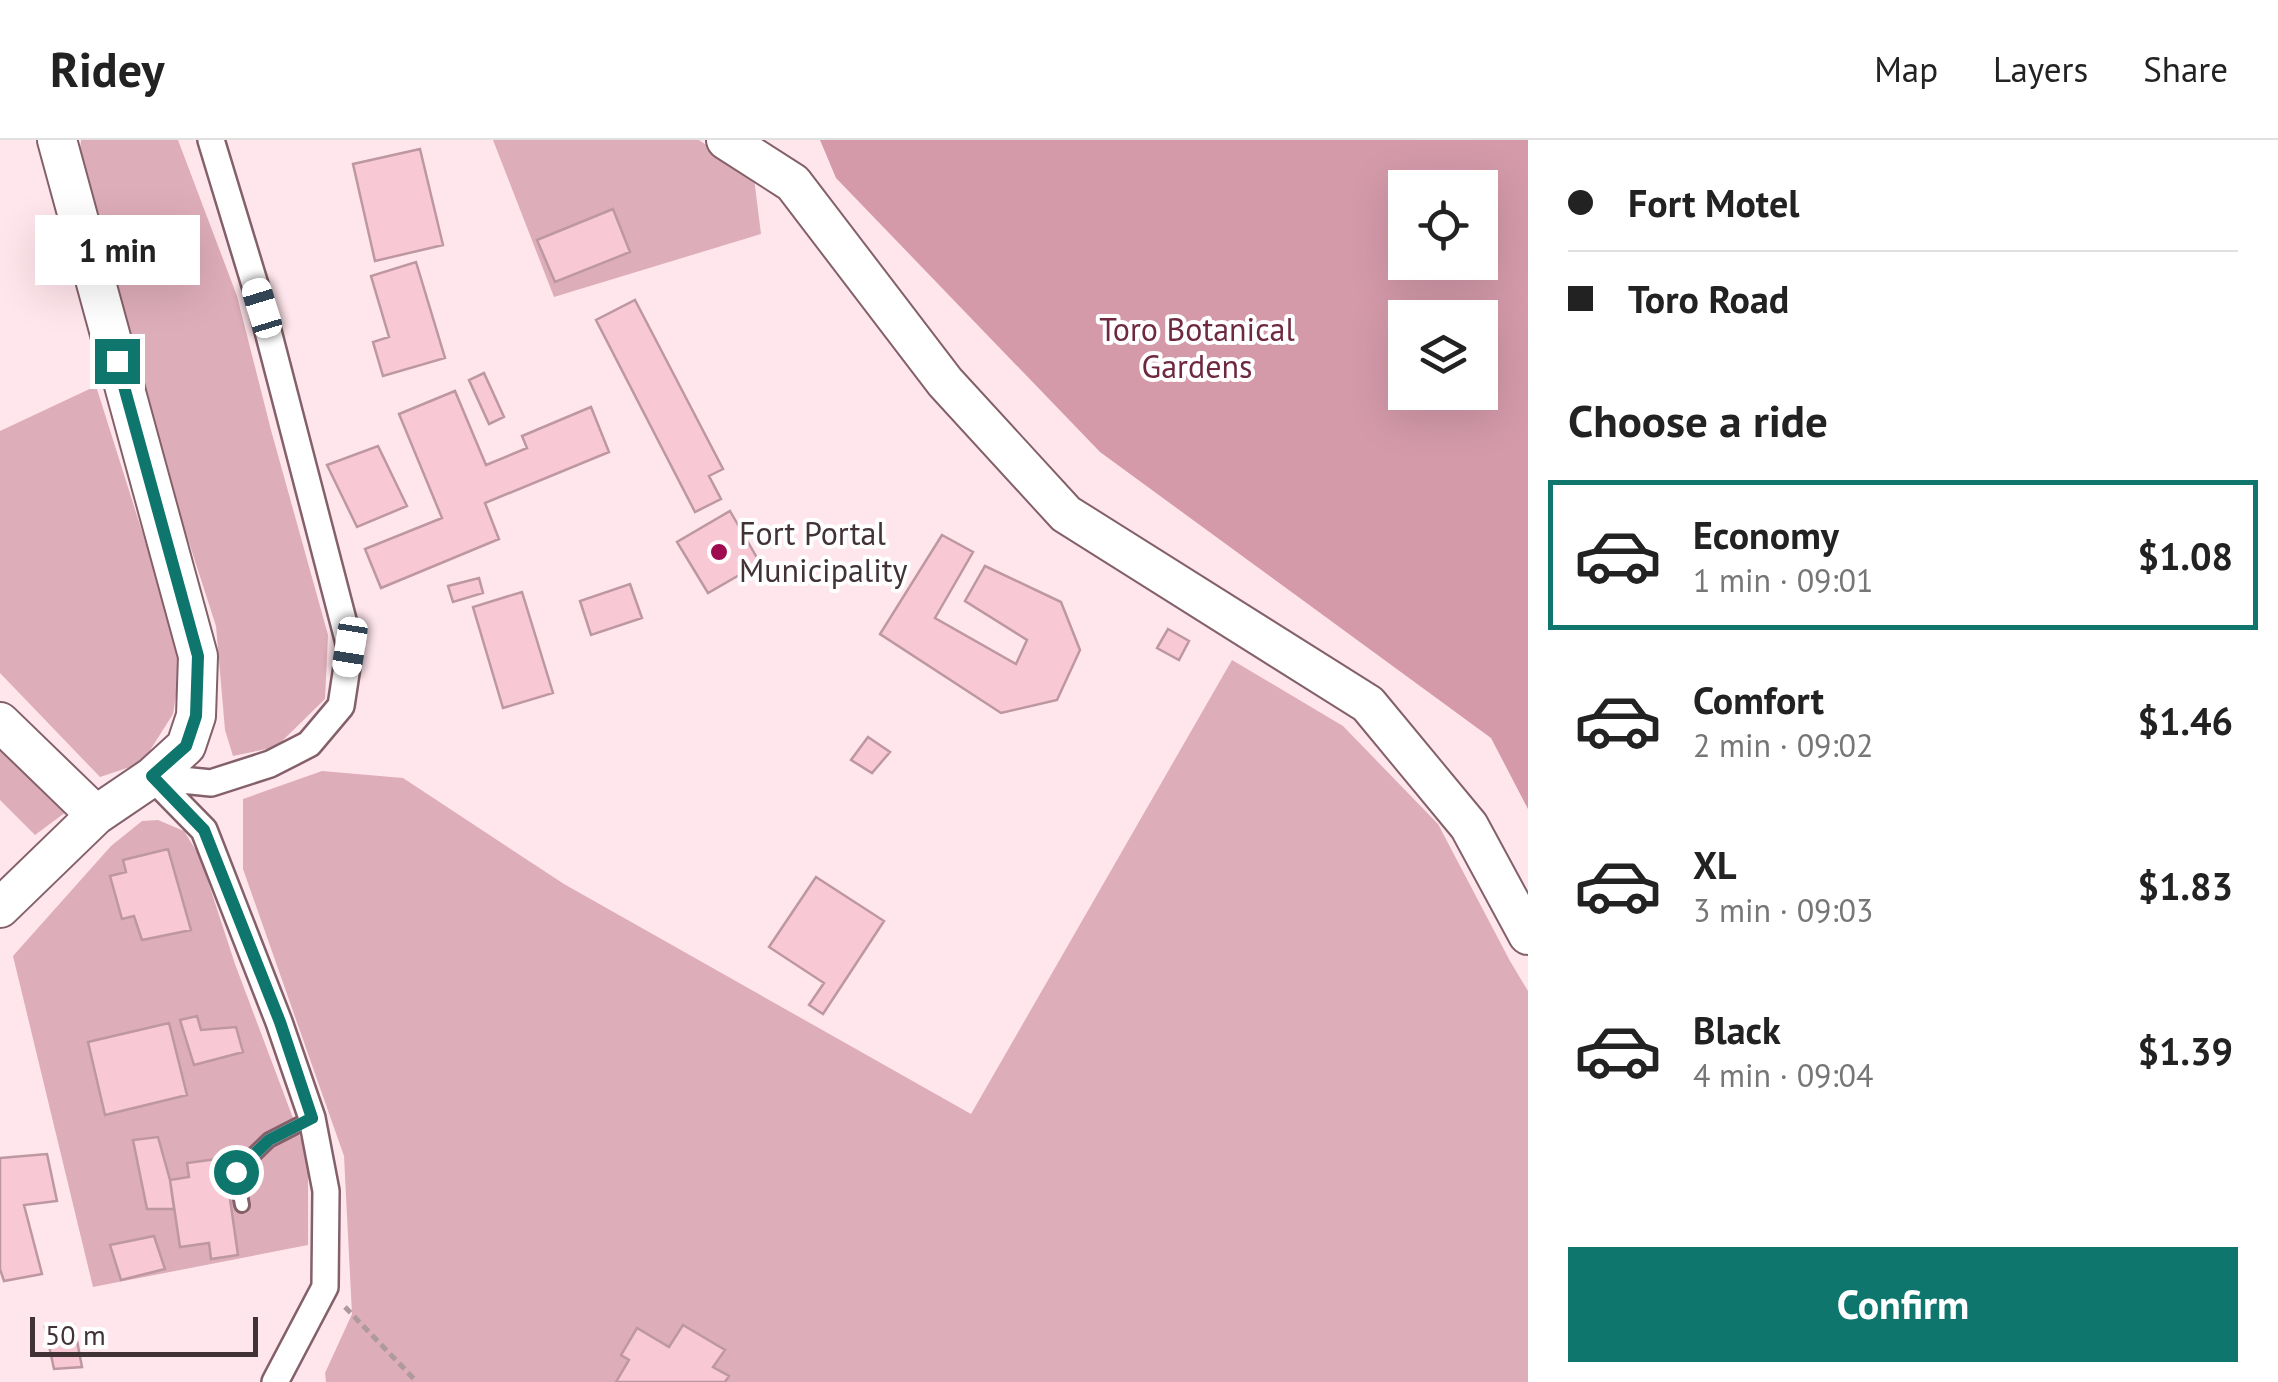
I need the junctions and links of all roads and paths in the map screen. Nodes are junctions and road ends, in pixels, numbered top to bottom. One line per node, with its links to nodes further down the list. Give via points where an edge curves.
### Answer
1 (57, 140): 5 (main road, via 198,656 196,716 186,746)
2 (211, 140): 5 (street, via 350,647 341,706 309,744 212,782)
3 (726, 140): 8 (main road, via 792,183 945,382 1066,514 1368,704 1469,826)
4 (0, 722): 6 (main road)
5 (152, 776): 6 (main road); 9 (street, via 204,830)
6 (96, 815): 7 (main road)
7 (0, 908)
8 (1528, 935)
9 (312, 1118): 10 (lane, via 269,1140 236,1172); 11 (street, via 326,1191)
10 (242, 1205)
11 (325, 1287): 12 (street); 13 (path)
12 (275, 1382)
13 (417, 1382)

